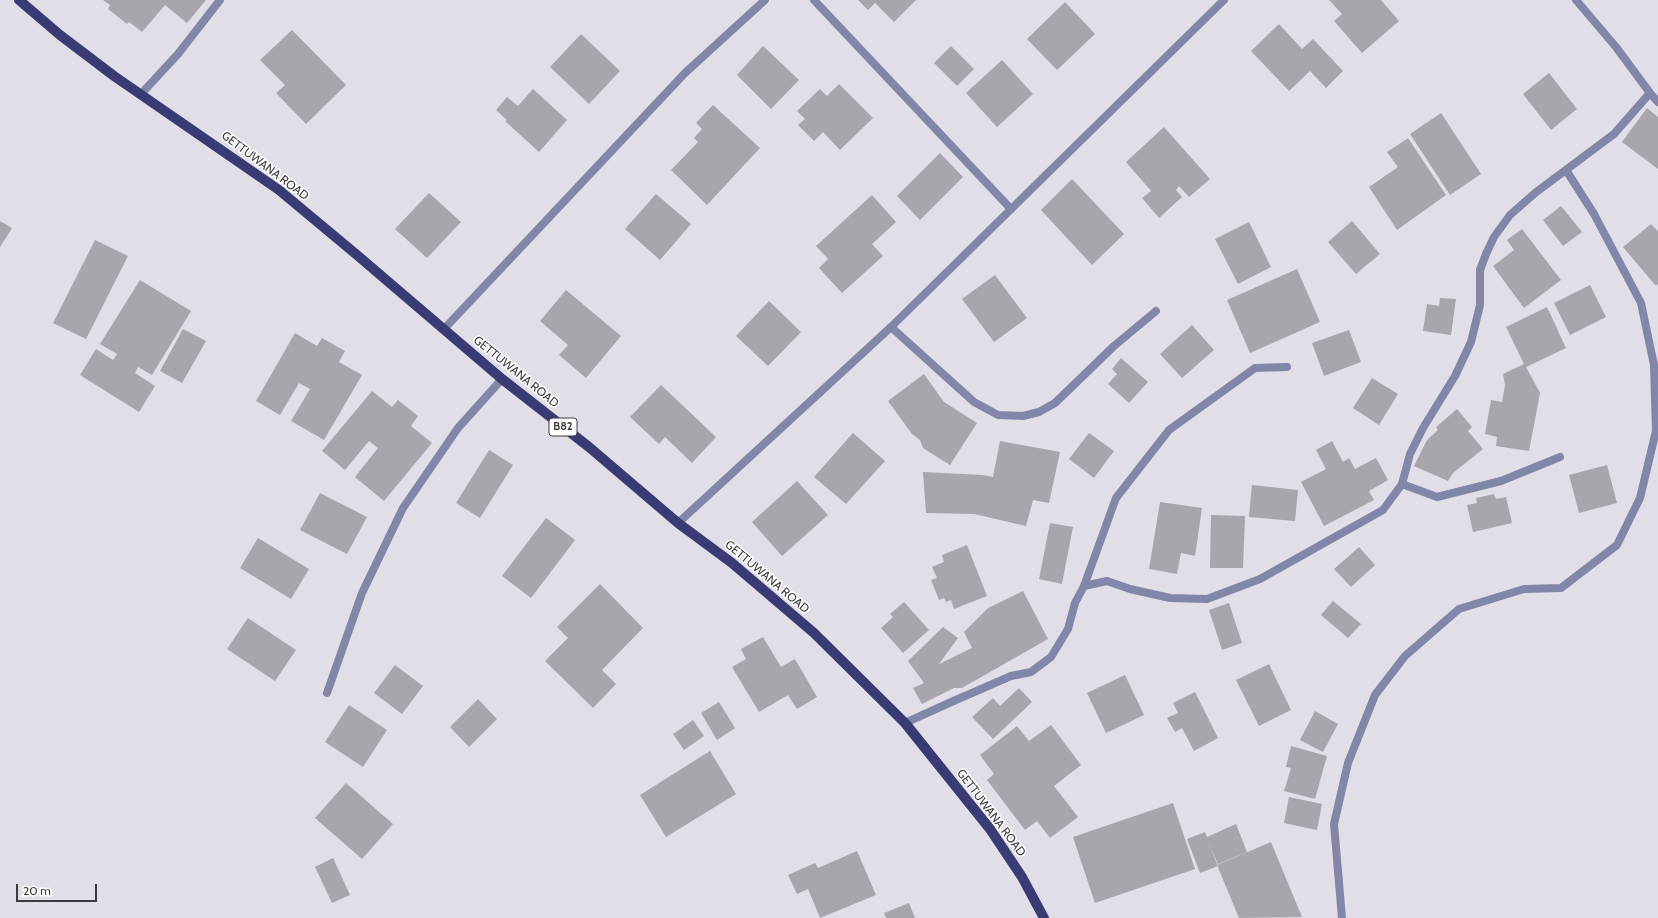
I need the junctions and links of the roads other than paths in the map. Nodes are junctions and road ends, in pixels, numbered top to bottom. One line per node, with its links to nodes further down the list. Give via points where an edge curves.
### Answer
1 (19, 0): 8 (main road, GETTUWANA ROAD / B82, via 60,35)
2 (220, 0): 8 (street, via 178,54)
3 (765, 0): 14 (street, via 685,73)
4 (814, 0): 11 (street)
5 (1224, 0): 11 (street)
6 (1576, 0): 7 (street, via 1616,47)
7 (1650, 93): 9 (street); 10 (street, via 1614,134)
8 (141, 94): 14 (main road, GETTUWANA ROAD / B82, via 265,180)
9 (1658, 102)
10 (1566, 170): 18 (street, via 1510,215 1486,254 1480,270 1480,305 1471,342 1455,376 1410,454); 24 (street, via 1594,214 1641,303 1654,365 1656,431 1640,498 1616,545 1561,588 1524,589 1459,609 1406,656 1375,695 1348,763 1334,824)
11 (1011, 209): 13 (street)
12 (1156, 311): 13 (street, via 1114,346 1055,403 1039,412 1023,416 998,415 974,402)
13 (891, 327): 19 (street)
14 (444, 329): 16 (main road, GETTUWANA ROAD / B82)
15 (1287, 367): 20 (street, via 1255,368 1169,430 1116,498)
16 (502, 379): 19 (main road, GETTUWANA ROAD / B82, via 589,447); 21 (street, via 458,428 402,508 362,593)
17 (1560, 457): 18 (street, via 1501,481 1437,497)
18 (1402, 484): 20 (street, via 1383,510 1260,579 1207,599 1170,598 1107,581)
19 (678, 523): 22 (main road, GETTUWANA ROAD / B82, via 732,563 814,633)
20 (1084, 586): 22 (street, via 1075,603 1068,629 1051,657 1031,672 1011,676)
21 (327, 693)
22 (905, 723): 23 (main road, GETTUWANA ROAD / B82, via 990,829 1022,877)
23 (1044, 918)
24 (1342, 918)

